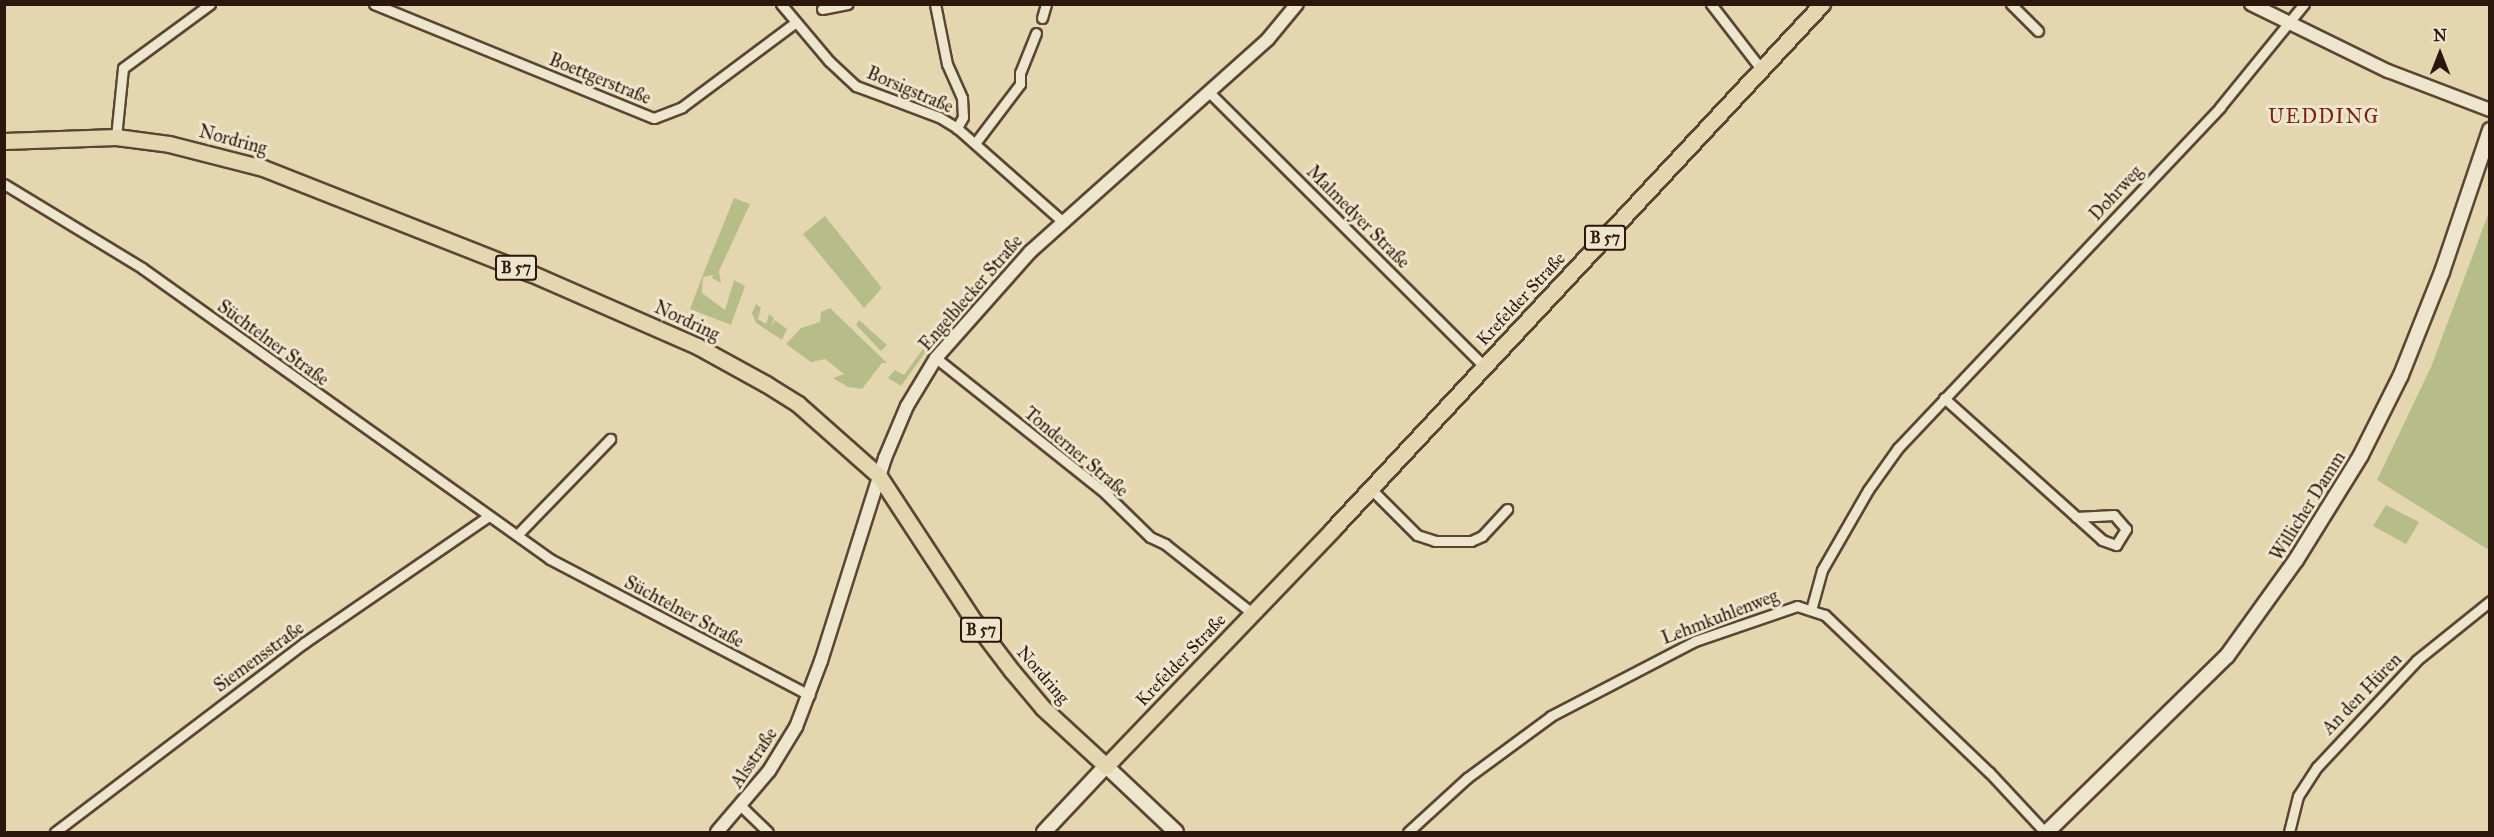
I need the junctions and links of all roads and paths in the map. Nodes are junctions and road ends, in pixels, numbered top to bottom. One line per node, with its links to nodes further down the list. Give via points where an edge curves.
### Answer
1 (210, 4): 24 (street, via 123,68)
2 (374, 4): 15 (street, Boettgerstraße, via 654,118 681,107)
3 (781, 4): 15 (street, Borsigstraße)
4 (848, 4): 13 (street)
5 (935, 4): 22 (street, via 947,64 962,98 963,117)
6 (1046, 4): 14 (street)
7 (1297, 4): 20 (street, Engelblecker Straße, via 1268,39)
8 (1711, 4): 19 (street)
9 (1822, 4): 19 (main road, Krefelder Straße / B 57)
10 (2011, 4): 17 (street)
11 (2250, 4): 16 (street)
12 (2304, 4): 16 (street, Dohrweg)
13 (822, 9)
14 (1042, 18)
15 (796, 22): 22 (street, Borsigstraße, via 856,86 939,117)
16 (2288, 25): 21 (street, via 2390,72); 31 (street, Dohrweg, via 2220,107)
17 (2038, 31)
18 (1036, 33): 26 (street, via 1020,73 1020,84)
19 (1761, 69): 30 (main road, Krefelder Straße / B 57)
20 (1208, 92): 28 (street, Engelblecker Straße); 30 (street, Malmedyer Straße)
21 (2490, 110)
22 (957, 128): 26 (street, Borsigstraße)
23 (2490, 130): 51 (main road, Willicher Damm, via 2442,272 2401,375 2361,455 2296,560 2227,656)
24 (116, 137): 25 (main road, Nordring / B 57); 33 (main road, Nordring / B 57, via 169,144 263,168 674,336 798,404)
25 (4, 141)
26 (976, 142): 28 (street, Borsigstraße)
27 (4, 184): 36 (street, Süchtelner Straße, via 142,268)
28 (1062, 221): 29 (street, Engelblecker Straße, via 962,324)
29 (936, 358): 33 (street, Engelblecker Straße, via 907,406); 41 (street, Tonderner Straße, via 1104,493 1150,537 1165,544)
30 (1484, 366): 34 (main road, Krefelder Straße / B 57)
31 (1944, 398): 37 (street); 40 (street, Dohrweg, via 1898,448 1868,490 1822,570)
32 (610, 439): 38 (street)
33 (879, 476): 42 (street, Engelblecker Straße); 43 (main road, Nordring / B 57, via 1012,671 1043,708)
34 (1371, 489): 35 (street, via 1417,535 1435,541 1471,541 1482,536); 41 (main road, Krefelder Straße / B 57)
35 (1506, 509)
36 (489, 516): 38 (street, Süchtelner Straße); 45 (street, Siemensstraße, via 288,655)
37 (2076, 517): 37 (street, via 2102,540 2116,545 2126,529 2114,515)
38 (517, 536): 42 (street, Süchtelner Straße, via 607,590)
39 (2490, 601): 52 (street, An den Hüren, via 2417,660 2317,766 2298,796)
40 (1811, 610): 50 (street, Lehmkuhlenweg, via 1797,606 1741,623 1628,673 1551,716 1467,778); 51 (street, via 1825,615 1975,758)
41 (1252, 613): 43 (main road, Krefelder Straße / B 57)
42 (809, 696): 44 (street, Alsstraße, via 788,742)
43 (1106, 766): 48 (main road, Krefelder Straße); 49 (main road, Nordring)
44 (742, 807): 46 (street, Alsstraße); 47 (street)
45 (55, 832)
46 (717, 832)
47 (768, 832)
48 (1044, 832)
49 (1176, 832)
50 (1408, 832)
51 (2046, 832)
52 (2289, 832)

